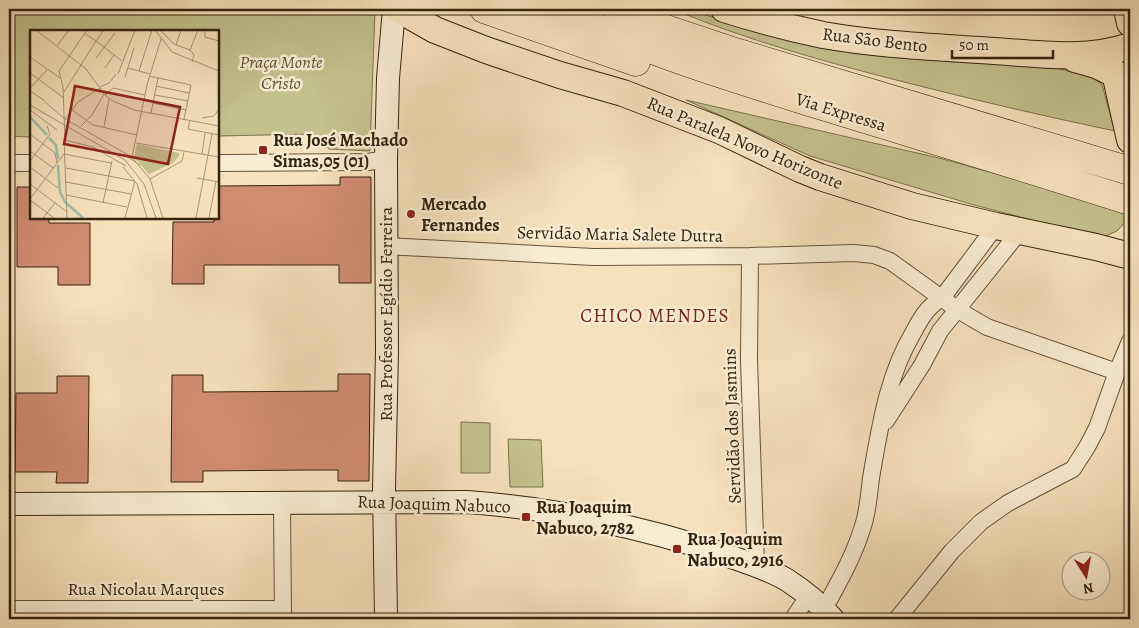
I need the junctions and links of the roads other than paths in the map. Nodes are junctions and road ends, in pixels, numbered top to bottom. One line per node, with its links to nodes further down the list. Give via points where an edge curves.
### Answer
1 (396, 9): 14 (main road, Rua Professor Egídio Ferreira, via 388,78); 20 (main road, Rua Paralela Novo Horizonte, via 435,30 486,50 693,120 820,177 912,206)
2 (484, 9): 11 (highway, via 640,64 690,76)
3 (556, 9): 11 (highway, Via Expressa, via 630,42)
4 (617, 9): 18 (highway, Via Expressa, via 735,52)
5 (724, 9): 10 (main road, Rua São Bento, via 823,34 866,41)
6 (1127, 9): 7 (main road)
7 (1130, 23)
8 (1130, 42): 9 (main road)
9 (1130, 46): 10 (main road, Rua São Bento, via 1108,52); 12 (main road)
10 (1059, 56): 12 (main road, Rua São Bento, via 1086,61)
11 (740, 80): 19 (highway, Via Expressa)
12 (1126, 80): 13 (main road)
13 (1130, 140)
14 (386, 159): 15 (street, via 368,162); 22 (main road, Rua Professor Egídio Ferreira)
15 (219, 162)
16 (9, 163): 17 (street)
17 (30, 163)
18 (1130, 171)
19 (1130, 201)
20 (1008, 228): 23 (main road, Rua Paralela Novo Horizonte); 26 (street); 27 (street)
21 (1130, 234): 23 (main road)
22 (385, 246): 24 (street, Servidão Maria Salete Dutra, via 594,256); 32 (main road, Rua Professor Egídio Ferreira)
23 (1096, 246): 25 (main road, Rua Paralela Novo Horizonte)
24 (750, 256): 26 (street, Servidão Maria Salete Dutra, via 874,255 890,261); 34 (street, Servidão dos Jasmins, via 749,360)
25 (1130, 256)
26 (942, 298): 27 (street, Servidão Maria Salete Dutra); 30 (street, via 925,312 898,362)
27 (958, 310): 29 (street, Servidão Maria Salete Dutra, via 1004,334); 30 (street, via 940,331)
28 (1130, 341): 29 (street)
29 (1117, 372): 40 (street, via 1096,428 1073,469 1008,503 981,522 952,551)
30 (879, 431): 36 (street, via 863,525 845,572)
31 (282, 502): 32 (main road, Rua Joaquim Nabuco); 33 (main road, Rua Joaquim Nabuco); 37 (street)
32 (384, 502): 34 (main road, Rua Joaquim Nabuco, via 467,502 529,508 662,536); 38 (main road, Rua Professor Egídio Ferreira)
33 (9, 504)
34 (756, 566): 36 (main road, Rua Joaquim Nabuco, via 786,580)
35 (9, 608): 37 (street, Rua Nicolau Marques)
36 (822, 608): 39 (street)
37 (283, 614)
38 (386, 619)
39 (793, 619)
40 (897, 619)

